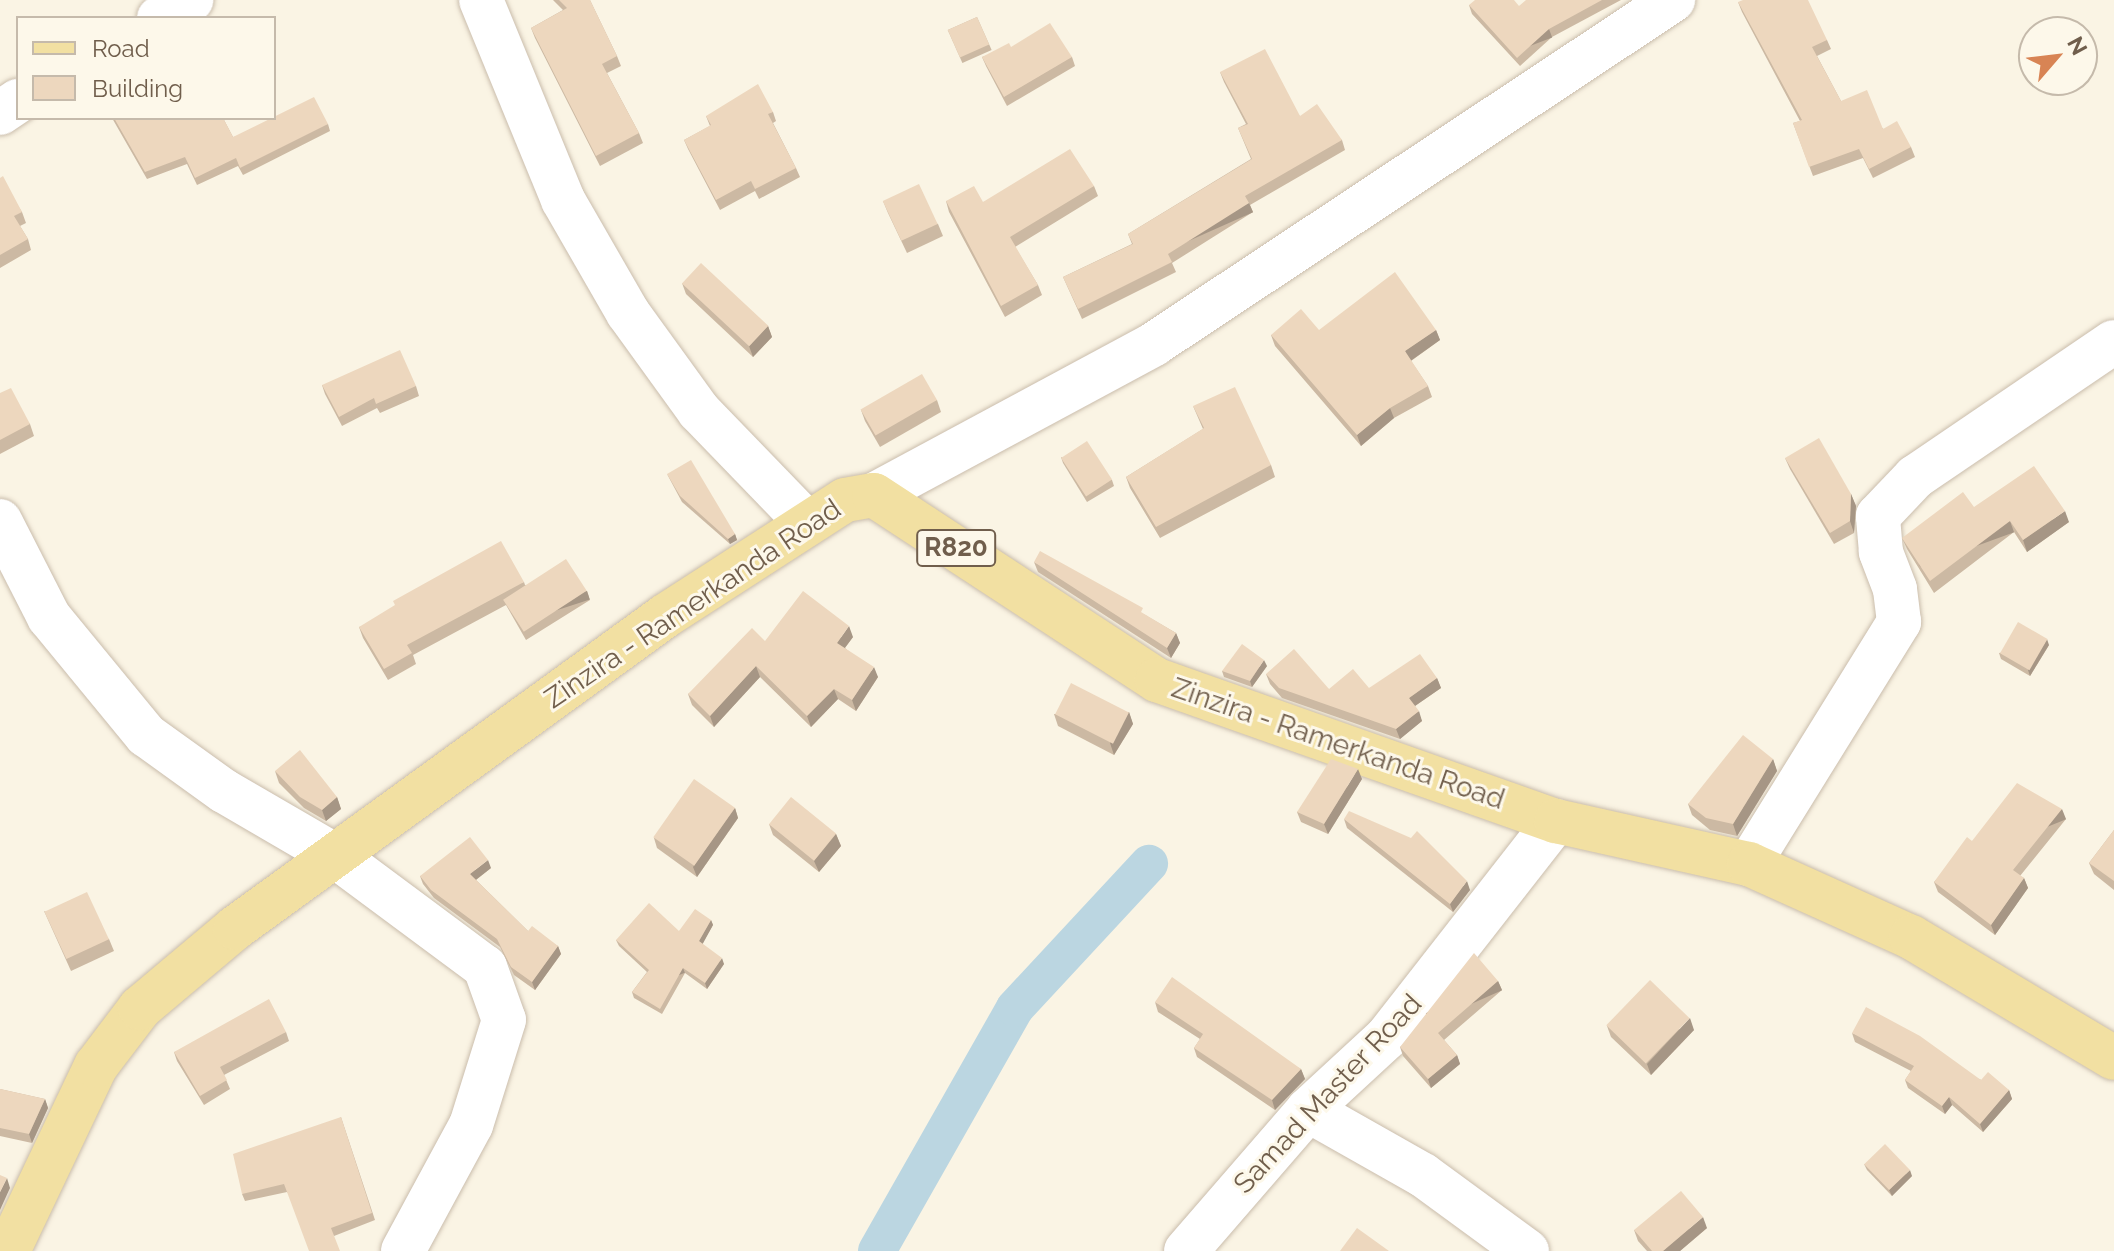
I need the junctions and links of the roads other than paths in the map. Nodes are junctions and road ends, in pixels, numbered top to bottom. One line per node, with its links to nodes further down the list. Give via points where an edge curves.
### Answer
1 (191, 0): 4 (street)
2 (481, 0): 8 (street, via 563,200 628,313 699,411)
3 (1673, 0): 6 (street, via 1154,344)
4 (163, 16)
5 (2114, 342): 11 (street, via 1915,477 1878,516 1881,552 1895,589 1899,622)
6 (874, 495): 8 (main road, Zinzira - Ramerkanda Road, via 845,500); 9 (main road, Zinzira - Ramerkanda Road / R820, via 1157,680)
7 (0, 521): 10 (street, via 49,617 146,735 224,791)
8 (807, 523): 10 (main road, Zinzira - Ramerkanda Road, via 665,616)
9 (1556, 821): 11 (main road, Zinzira - Ramerkanda Road / R820); 13 (street, Samad Master Road, via 1387,1037)
10 (334, 855): 14 (main road, Zinzira - Ramerkanda Road, via 140,1008 96,1066); 15 (street, via 485,967 504,1020 471,1125)
11 (1749, 864): 12 (main road, Zinzira - Ramerkanda Road / R820, via 1911,937)
12 (2114, 1058)
13 (1308, 1110): 16 (street, Samad Master Road); 17 (street, via 1423,1175)
14 (8, 1251)
15 (403, 1251)
16 (1186, 1251)
17 (1527, 1251)

